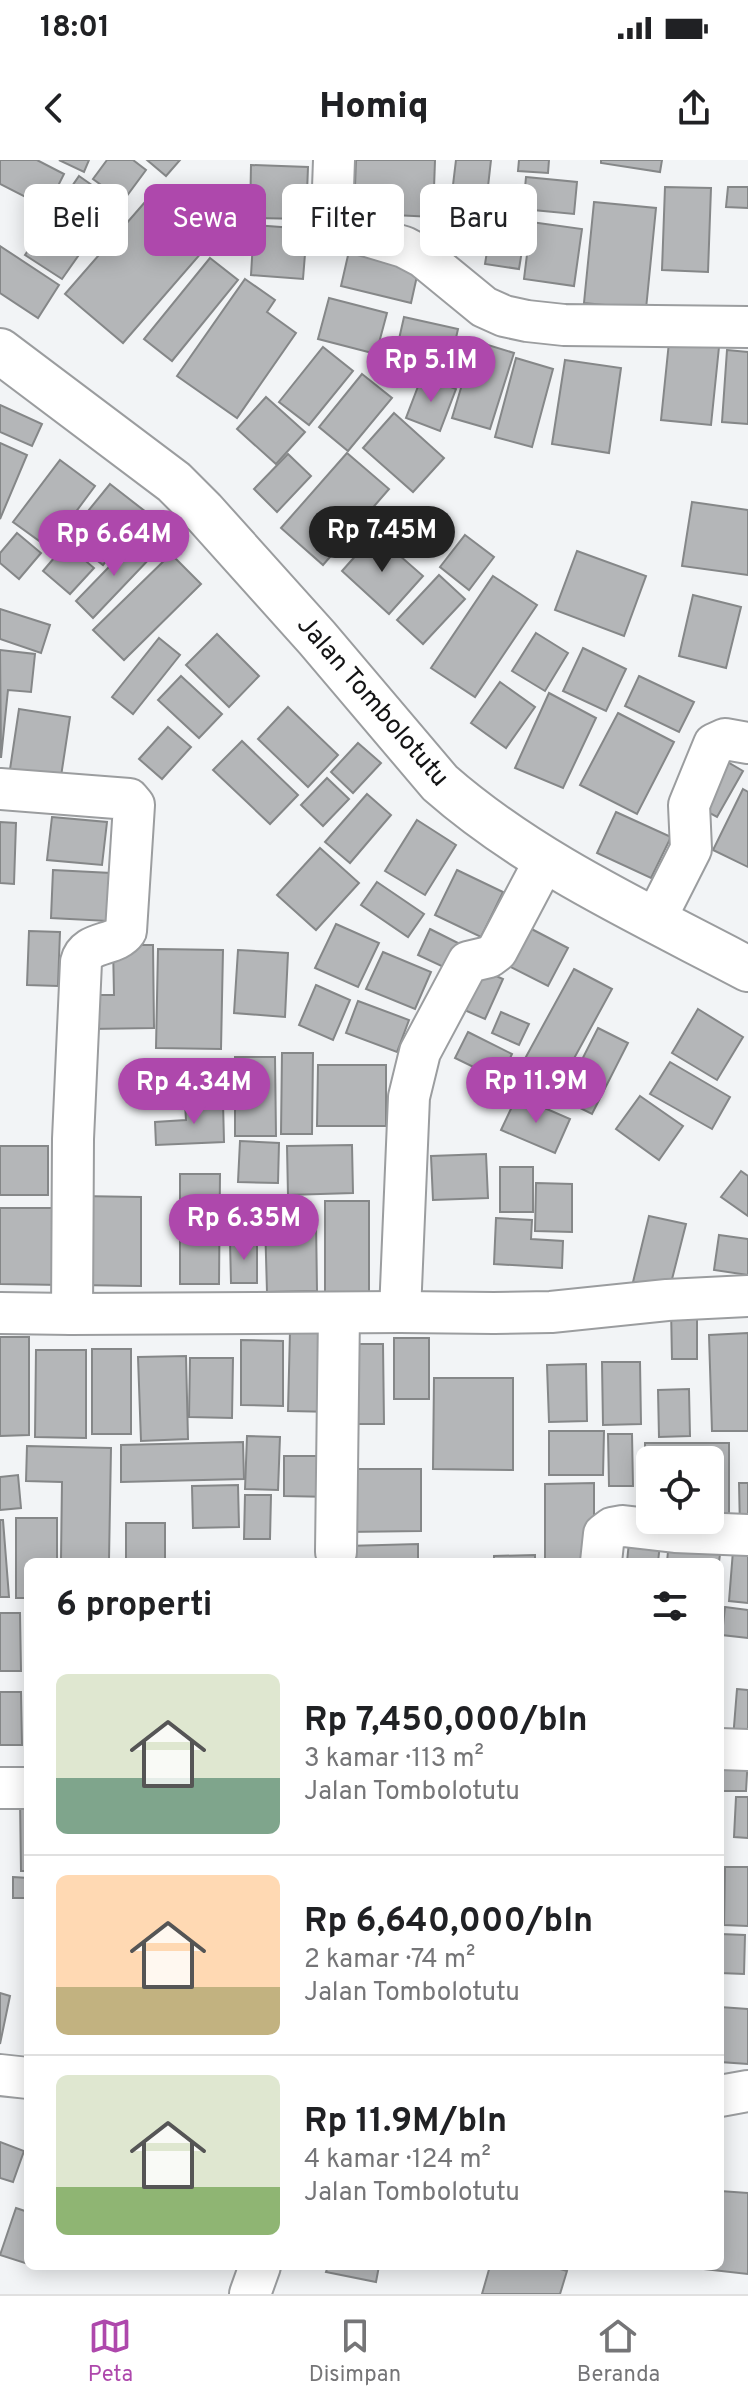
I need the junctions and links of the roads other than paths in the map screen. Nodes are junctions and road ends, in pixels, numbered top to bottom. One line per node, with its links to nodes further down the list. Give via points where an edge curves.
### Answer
1 (334, 160): 2 (street, via 332,216 337,227 423,257 504,316 564,325)
2 (748, 327)
3 (0, 351): 6 (street, Jalan Tombolotutu, via 174,482 233,542 440,783)
4 (748, 743): 7 (street, via 721,739 714,744 689,805 691,849)
5 (0, 789): 13 (street, via 129,799 134,805 126,931 87,950 81,962)
6 (545, 860): 7 (street, Jalan Tombolotutu); 10 (street, via 497,951 468,962 420,1052 409,1097)
7 (655, 920): 8 (street, Jalan Tombolotutu)
8 (748, 969)
9 (748, 1296): 10 (street, via 551,1312)
10 (400, 1312): 12 (street)
11 (0, 1313): 13 (street)
12 (339, 1313): 13 (street); 15 (street)
13 (72, 1314)
14 (748, 1535): 16 (street, via 623,1526 604,1534)
15 (336, 1552)
16 (601, 1558)
17 (724, 1749): 18 (street)
18 (748, 1750)
19 (0, 1788): 20 (street)
20 (24, 1788)
21 (0, 2075): 22 (street)
22 (24, 2078)
23 (748, 2091): 24 (street)
24 (724, 2095)
25 (259, 2270): 26 (street)
26 (250, 2294)

